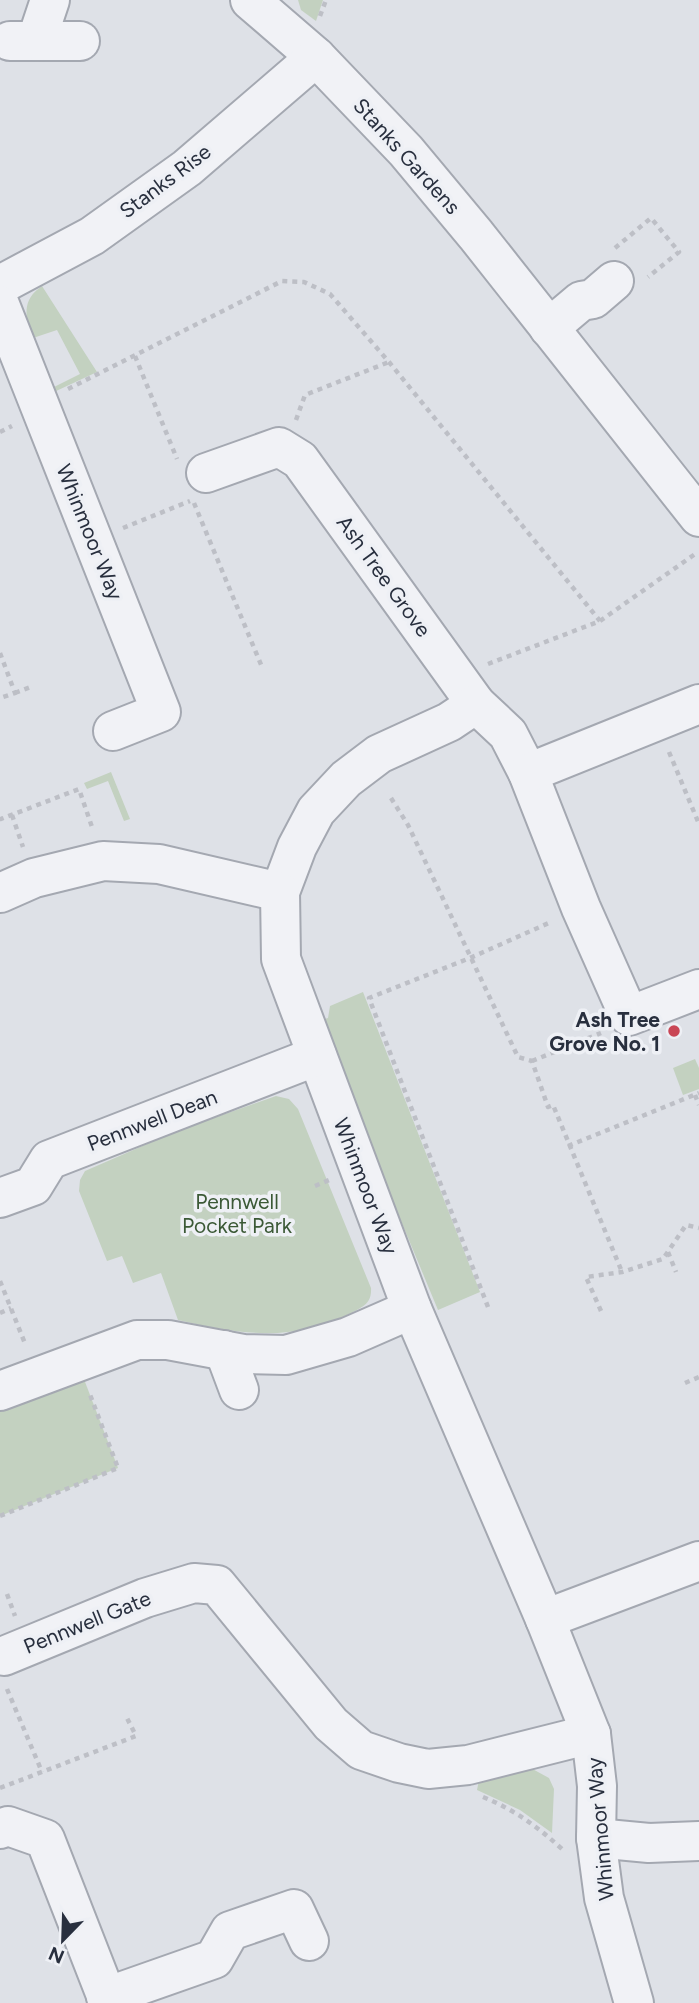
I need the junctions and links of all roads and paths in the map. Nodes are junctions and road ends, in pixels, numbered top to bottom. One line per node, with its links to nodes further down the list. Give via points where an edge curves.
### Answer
1 (50, 0): 3 (street, via 41,26 25,41)
2 (250, 0): 4 (street, Stanks Gardens)
3 (80, 41)
4 (316, 57): 6 (street, Stanks Rise, via 187,168 92,236); 8 (street, Stanks Gardens, via 406,150)
5 (614, 281): 8 (street, via 593,299 580,301)
6 (0, 285)
7 (0, 305): 11 (street, Whinmoor Way)
8 (549, 328): 15 (street, Stanks Gardens)
9 (135, 356): 10 (path, via 282,281 304,282 330,295); 11 (path); 14 (path)
10 (389, 362): 13 (path, via 305,395); 18 (path)
11 (39, 403): 12 (path, via 18,423); 16 (street, Whinmoor Way)
12 (0, 432)
13 (285, 450): 14 (street, via 279,447); 22 (street, Ash Tree Grove, via 300,460)
14 (191, 482): 16 (path); 20 (path)
15 (699, 517)
16 (93, 540): 27 (street, Whinmoor Way, via 161,712)
17 (699, 551): 18 (path)
18 (600, 621): 22 (path)
19 (0, 653): 23 (path)
20 (262, 667)
21 (33, 686): 23 (path)
22 (466, 690): 28 (street, Ash Tree Grove, via 508,734); 33 (street, Whinmoor Way, via 449,722 379,754 346,779 316,811)
23 (15, 692): 24 (path)
24 (0, 698)
25 (699, 704): 26 (street)
26 (657, 722): 28 (street); 31 (path)
27 (113, 731)
28 (528, 773): 35 (street, Ash Tree Grove)
29 (391, 798): 36 (path)
30 (0, 817): 32 (path, via 79,789)
31 (699, 824)
32 (103, 861): 33 (street, via 159,864); 34 (street, via 34,878)
33 (279, 892): 39 (street, Whinmoor Way, via 281,959)
34 (0, 893)
35 (580, 908): 36 (path); 38 (street, Ash Tree Grove)
36 (470, 958): 40 (path, via 518,1057); 50 (path, via 369,998)
37 (699, 989): 38 (street)
38 (629, 1016): 40 (path, via 608,1030)
39 (317, 1056): 44 (street, Pennwell Dean, via 49,1160 33,1186); 52 (street, Whinmoor Way)
40 (532, 1061): 43 (path)
41 (697, 1094): 42 (path); 43 (path)
42 (699, 1105)
43 (568, 1146): 47 (path)
44 (0, 1198)
45 (699, 1227): 46 (path, via 685,1225)
46 (668, 1252): 47 (path, via 663,1259); 48 (path)
47 (622, 1272): 53 (path, via 586,1278)
48 (676, 1272)
49 (0, 1281): 51 (path)
50 (488, 1307)
51 (11, 1308): 54 (path); 57 (path)
52 (412, 1309): 55 (street, via 348,1337 286,1355); 65 (street, Whinmoor Way)
53 (601, 1311)
54 (0, 1313)
55 (224, 1350): 56 (street, via 168,1340 137,1340); 60 (street)
56 (77, 1361): 57 (street); 62 (path, via 118,1468)
57 (38, 1376): 61 (street)
58 (699, 1377): 59 (path)
59 (685, 1382)
60 (239, 1390)
61 (0, 1391)
62 (0, 1516)
63 (699, 1561): 65 (street)
64 (171, 1590): 66 (street, Pennwell Gate); 68 (street, Whinmoor Way, via 222,1574 331,1724 361,1750 428,1769 493,1760)
65 (545, 1619): 68 (street, Whinmoor Way)
66 (2, 1662): 69 (path)
67 (126, 1716): 69 (path, via 136,1736)
68 (591, 1734): 74 (street, Whinmoor Way, via 597,1786)
69 (42, 1772): 70 (path)
70 (0, 1788)
71 (474, 1793): 74 (path)
72 (0, 1829): 76 (street, via 8,1826 45,1839)
73 (699, 1841): 74 (street)
74 (582, 1846): 77 (street, Whinmoor Way, via 604,1898)
75 (309, 1941): 76 (street, via 294,1909 230,1931 214,1959)
76 (107, 2000)
77 (634, 2003)

